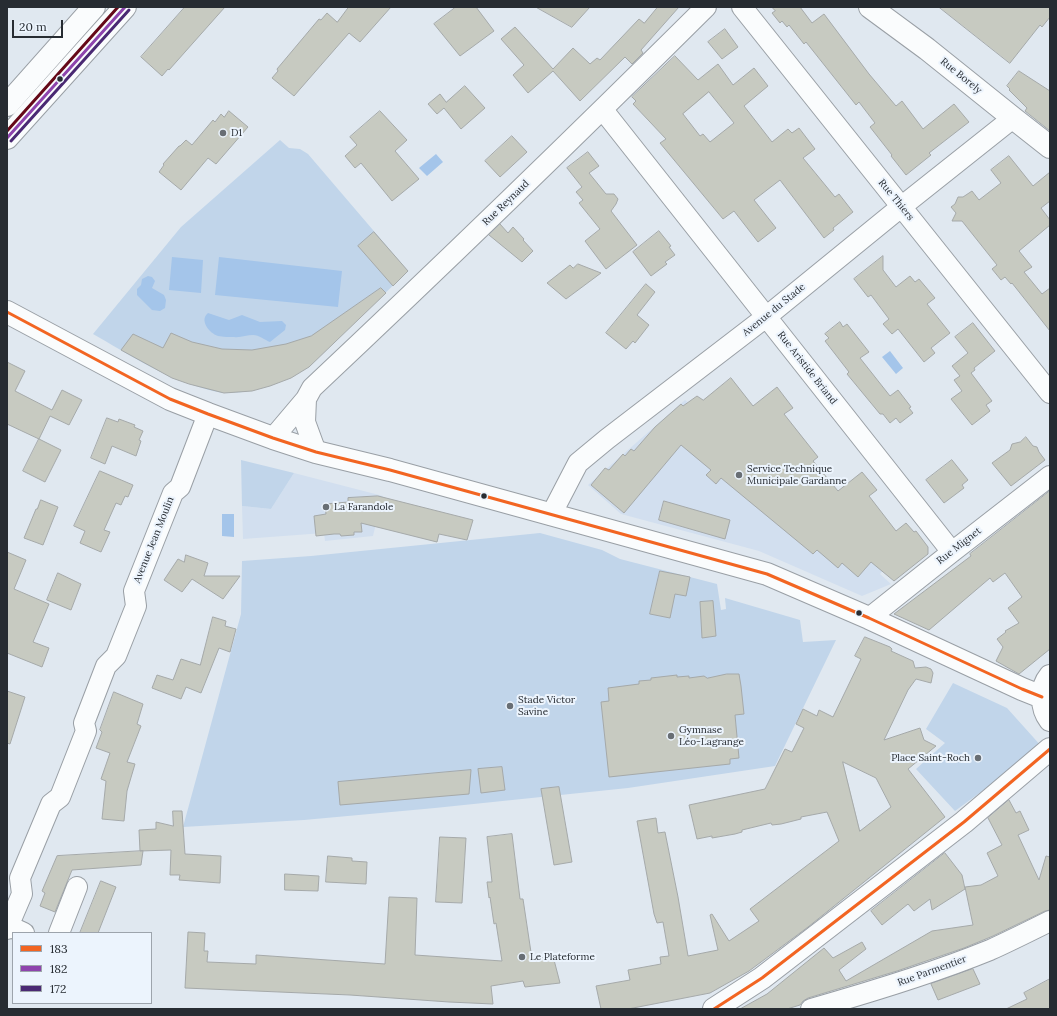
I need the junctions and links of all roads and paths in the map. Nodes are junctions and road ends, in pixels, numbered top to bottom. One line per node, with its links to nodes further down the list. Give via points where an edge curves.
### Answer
1 (94, 7): 6 (street)
2 (125, 7): 9 (street)
3 (706, 7): 7 (street, Rue Reynaud)
4 (742, 7): 11 (street, Rue Thiers)
5 (870, 7): 8 (street, Rue Borely)
6 (7, 106)
7 (603, 110): 13 (street, Rue Aristide Briand); 15 (street, Rue Reynaud, via 312,388)
8 (1013, 118): 10 (street, Rue Borely); 11 (street, Avenue du Stade)
9 (7, 138)
10 (1050, 147)
11 (901, 207): 13 (street, Avenue du Stade); 14 (street, Rue Thiers)
12 (7, 312): 16 (street, via 170,399)
13 (766, 317): 20 (street, Avenue du Stade, via 578,463); 21 (street, Rue Aristide Briand)
14 (1050, 393)
15 (306, 398): 17 (street, Rue Reynaud); 18 (street, via 305,422)
16 (208, 414): 17 (street); 29 (street, Avenue Jean Moulin, via 180,487 173,492 134,591 136,606 116,656 106,666 84,723 86,731 60,797 52,804 20,878 22,894)
17 (273, 438): 18 (street)
18 (316, 452): 20 (street)
19 (1050, 476): 21 (street, Rue Mignet)
20 (551, 515): 22 (street, via 767,574)
21 (952, 552): 22 (street, Rue Mignet)
22 (869, 618): 24 (street)
23 (1050, 676): 24 (street)
24 (1042, 697): 25 (street)
25 (1050, 720)
26 (1050, 749): 31 (street, via 951,831 762,978)
27 (77, 887): 30 (street)
28 (1050, 921): 32 (street, Rue Parmentier, via 990,950 923,975)
29 (13, 930)
30 (59, 932)
31 (714, 1009)
32 (811, 1009)

